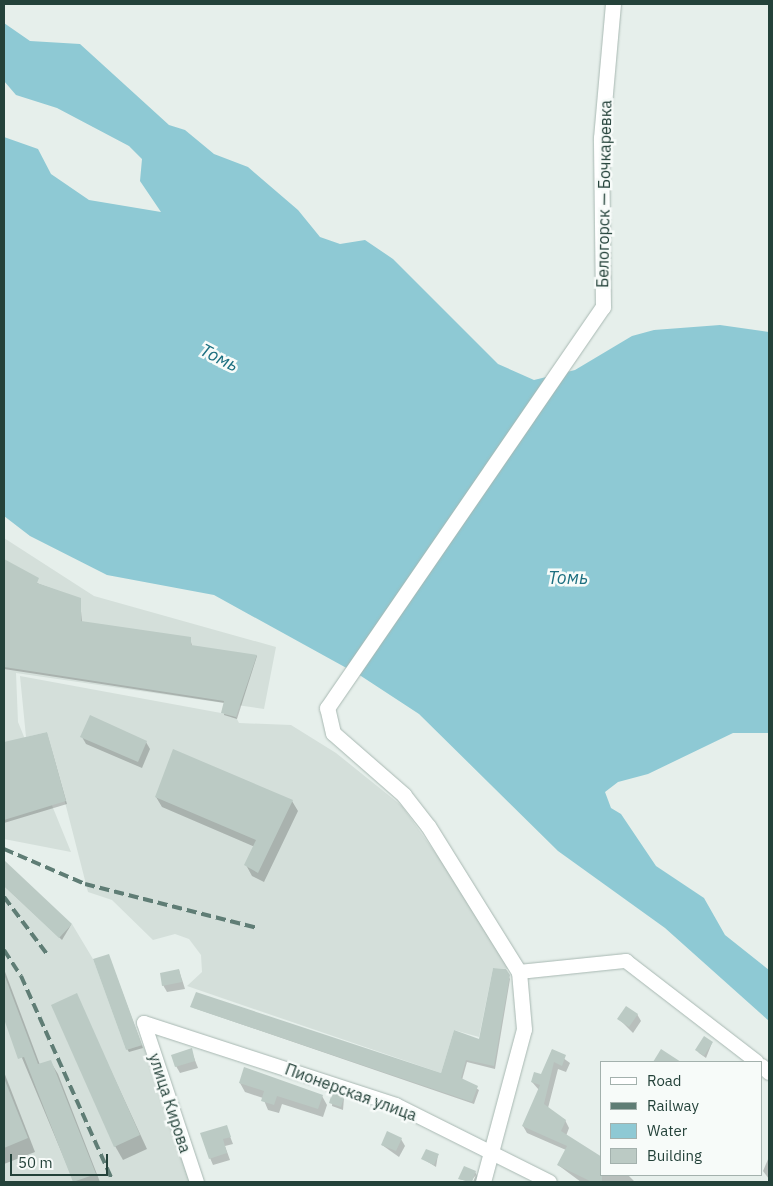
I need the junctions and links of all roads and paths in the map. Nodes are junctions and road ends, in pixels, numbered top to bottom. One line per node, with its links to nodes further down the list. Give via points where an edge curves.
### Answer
1 (613, 4): 2 (main road, Белогорск — Бочкаревка, via 601,138 603,307 595,323 332,696 327,716 333,733 404,796 428,826)
2 (520, 972): 4 (street, via 626,961); 5 (main road, via 524,1029)
3 (144, 1023): 5 (street, Пионерская улица, via 396,1105); 6 (street, улица Кирова)
4 (756, 1061)
5 (493, 1154): 7 (main road); 8 (street, Пионерская улица)
6 (197, 1182)
7 (483, 1182)
8 (550, 1182)

